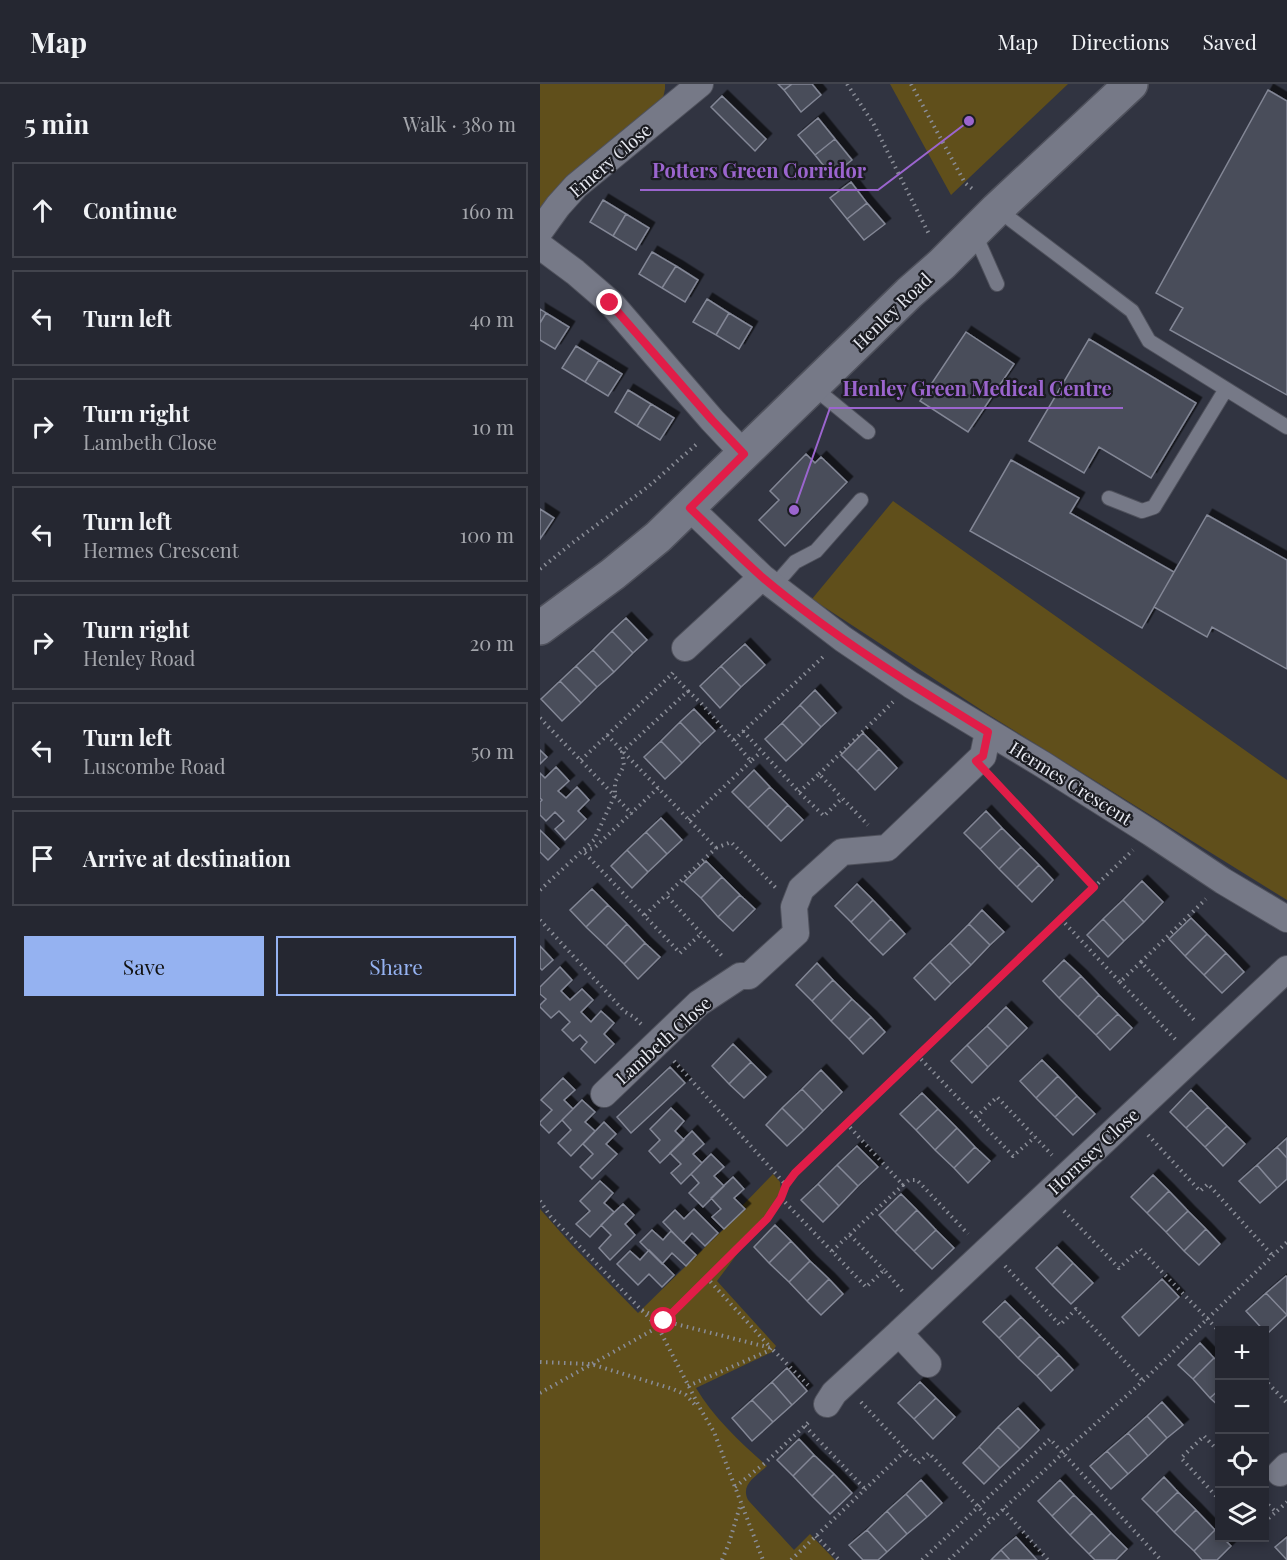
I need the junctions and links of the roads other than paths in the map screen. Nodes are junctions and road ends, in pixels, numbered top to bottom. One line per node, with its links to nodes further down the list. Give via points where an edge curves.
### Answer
1 (1131, 84): 3 (main road, Henley Road)
2 (687, 88): 4 (street, Emery Close, via 576,186)
3 (997, 209): 5 (main road, Henley Road); 9 (lane, via 1132,311 1149,341)
4 (540, 231)
5 (974, 232): 7 (lane); 8 (main road, Henley Road)
6 (540, 246): 12 (street, via 610,303)
7 (997, 284)
8 (813, 387): 11 (lane); 12 (main road, Henley Road)
9 (1226, 389): 10 (lane); 13 (lane, via 1154,507 1143,511)
10 (1287, 427)
11 (868, 432)
12 (744, 454): 15 (main road, Henley Road)
13 (1109, 498)
14 (861, 500): 16 (lane, via 816,551)
15 (690, 508): 16 (street, Hermes Crescent); 17 (main road, Henley Road, via 613,574)
16 (768, 582): 18 (street); 19 (street, Hermes Crescent, via 911,684)
17 (540, 628)
18 (685, 648)
19 (986, 744): 20 (street, Hermes Crescent, via 1042,764); 22 (street, Lambeth Close, via 887,848 842,852 801,889 794,907 796,933 749,976 740,976 699,1003)
20 (1287, 919)
21 (1287, 969): 23 (street, Hornsey Close)
22 (604, 1094)
23 (899, 1333): 24 (street); 25 (street, Hornsey Close)
24 (928, 1364)
25 (827, 1404)

